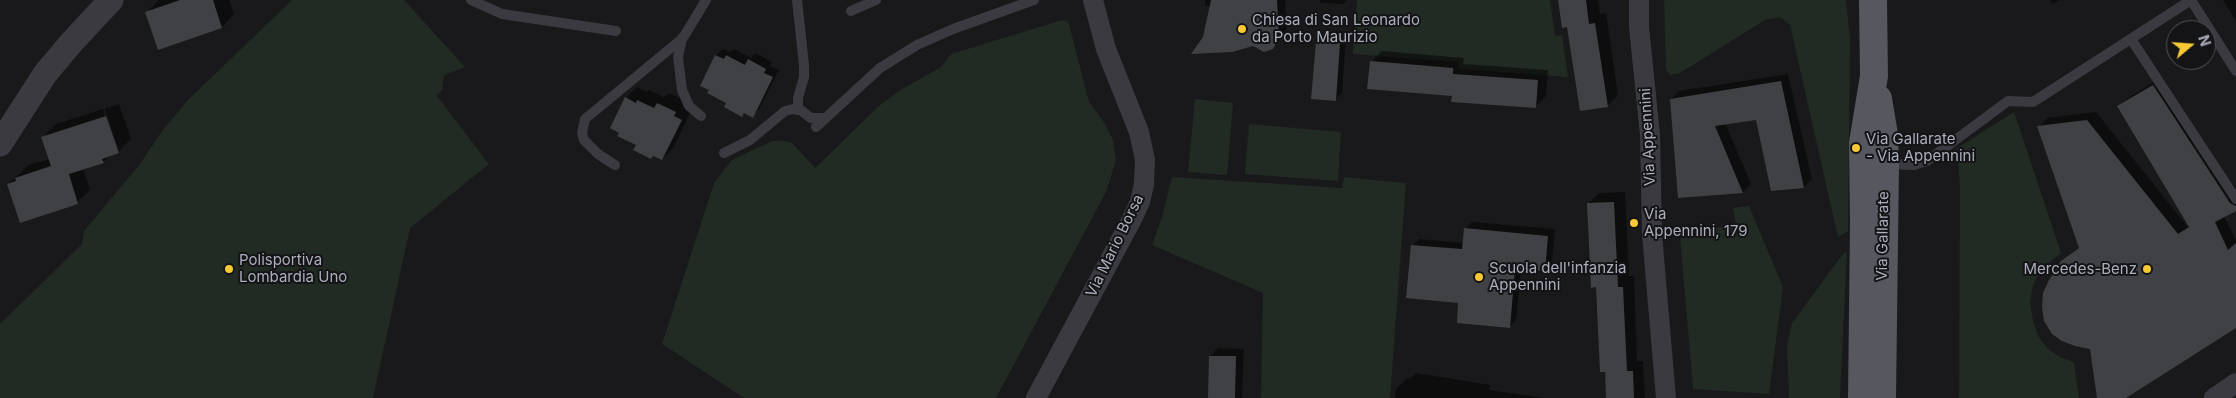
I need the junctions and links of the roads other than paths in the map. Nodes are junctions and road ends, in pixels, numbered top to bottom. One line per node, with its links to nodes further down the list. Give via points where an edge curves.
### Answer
1 (111, 0): 24 (street, via 46,74)
2 (471, 0): 15 (lane, via 502,14)
3 (706, 0): 16 (lane)
4 (797, 0): 20 (lane, via 804,65 804,82 797,102)
5 (876, 0): 13 (lane)
6 (1034, 0): 22 (lane, via 917,45 880,68)
7 (1093, 0): 30 (street, Via Mario Borsa, via 1106,49 1139,132 1145,160 1144,184 1132,219)
8 (1632, 0): 14 (street, Via Appennini)
9 (1639, 0): 14 (street, Via Appennini)
10 (1648, 0): 14 (street, Via Appennini)
11 (2191, 0): 17 (lane); 18 (lane)
12 (1874, 8): 19 (main road, Via Gallarate)
13 (851, 11)
14 (1639, 27): 31 (street, Via Appennini, via 1650,135 1652,234)
15 (616, 31)
16 (683, 38): 21 (lane, via 678,57 682,90 689,106); 27 (lane, via 585,119 582,126 584,140)
17 (2131, 39): 26 (lane, via 2033,102 2008,101 1927,161 1914,165); 28 (lane)
18 (2236, 71)
19 (1874, 76): 26 (main road, Via Gallarate, via 1884,134); 32 (main road, Via Gallarate, via 1863,143)
20 (799, 110): 22 (lane, via 811,118); 25 (lane, via 785,111 750,140)
21 (701, 116)
22 (825, 118): 23 (lane)
23 (816, 127)
24 (0, 144)
25 (724, 153)
26 (1885, 164): 33 (main road, Via Gallarate)
27 (615, 165)
28 (2236, 199)
29 (2236, 383): 34 (street)
30 (1036, 398)
31 (1666, 398)
32 (1862, 398)
33 (1882, 398)
34 (2214, 398)

